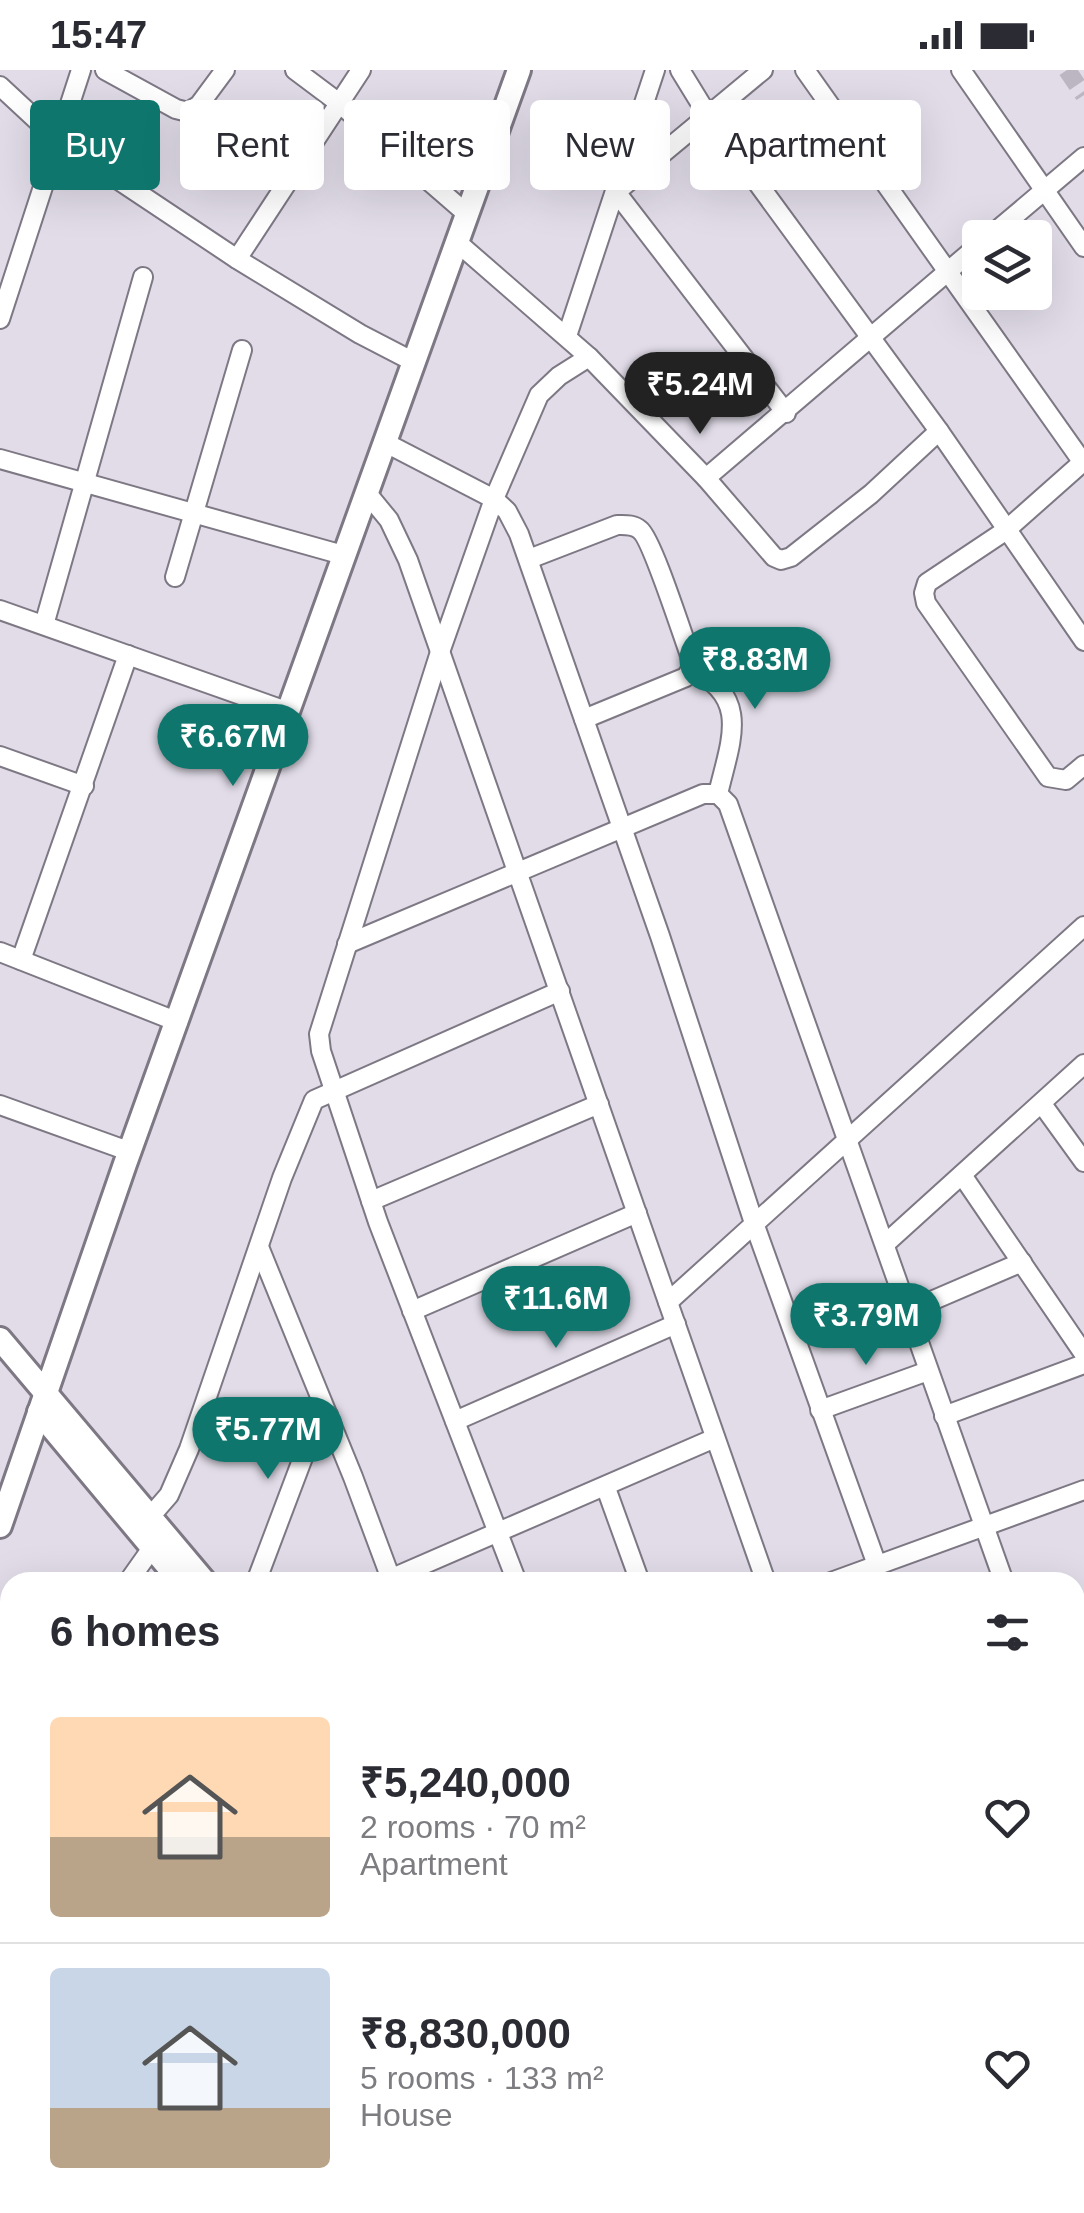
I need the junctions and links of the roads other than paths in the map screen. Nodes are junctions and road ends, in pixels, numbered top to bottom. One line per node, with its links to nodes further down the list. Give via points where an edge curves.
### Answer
1 (81, 70): 13 (street)
2 (105, 70): 3 (street, via 188,112)
3 (224, 70)
4 (295, 70): 16 (street)
5 (361, 70): 16 (street)
6 (519, 70): 25 (street)
7 (655, 70): 24 (street)
8 (680, 70): 14 (street)
9 (763, 70): 15 (street)
10 (805, 70): 31 (street)
11 (961, 70): 23 (street)
12 (0, 86): 17 (street)
13 (71, 100)
14 (699, 100)
15 (726, 100)
16 (339, 103): 25 (street); 29 (street)
17 (30, 113)
18 (690, 129): 24 (street)
19 (1084, 157): 23 (street)
20 (42, 190): 33 (street)
21 (134, 190): 29 (street)
22 (764, 190): 35 (street)
23 (1045, 191): 26 (street); 28 (street)
24 (616, 192): 34 (street); 39 (street)
25 (467, 214): 27 (street)
26 (1010, 220)
27 (458, 243): 34 (street); 38 (street)
28 (1084, 247)
29 (237, 259): 38 (street)
30 (962, 259): 31 (street)
31 (948, 270): 35 (street); 43 (street)
32 (143, 276): 45 (street)
33 (0, 319)
34 (567, 336): 37 (street)
35 (871, 336): 39 (street); 40 (street)
36 (242, 350): 48 (street)
37 (589, 357): 44 (street); 47 (street, via 539,394)
38 (414, 362): 41 (street)
39 (786, 413): 44 (street)
40 (939, 430): 44 (street, via 871,494 781,560); 49 (street)
41 (384, 442): 46 (street); 47 (street)
42 (0, 459): 45 (street)
43 (1084, 462): 49 (street)
44 (706, 478)
45 (86, 481): 48 (street); 54 (street)
46 (366, 492): 50 (street); 56 (street, via 408,560)
47 (494, 499): 51 (street, via 507,511); 56 (street)
48 (194, 512): 50 (street); 52 (street)
49 (1005, 531): 55 (street); 62 (street, via 927,583 926,602 1048,777 1066,780)
50 (343, 555): 59 (street)
51 (529, 559): 58 (street, via 617,525 641,530); 60 (street)
52 (174, 577)
53 (0, 610): 54 (street)
54 (44, 626): 57 (street)
55 (1084, 641)
56 (440, 652): 66 (street); 68 (street)
57 (128, 655): 59 (street); 63 (street)
58 (691, 669): 60 (street, via 686,677); 64 (street, via 713,679 732,714)
59 (288, 712): 72 (street)
60 (584, 719): 65 (street)
61 (0, 756): 63 (street)
62 (1084, 765)
63 (84, 786): 70 (street)
64 (718, 794): 65 (street); 78 (street, via 728,804)
65 (620, 828): 66 (street); 84 (street)
66 (518, 872): 68 (street); 71 (street)
67 (1084, 926): 78 (street)
68 (347, 944): 74 (street, via 319,1034)
69 (0, 952): 70 (street)
70 (21, 960): 72 (street)
71 (560, 992): 74 (street); 75 (street)
72 (178, 1022): 79 (street)
73 (1084, 1064): 76 (street)
74 (334, 1089): 82 (street); 86 (street, via 310,1107)
75 (599, 1104): 82 (street); 83 (street)
76 (1042, 1104): 80 (street); 81 (street)
77 (0, 1105): 79 (street)
78 (849, 1139): 84 (street); 85 (street)
79 (131, 1152): 96 (street)
80 (1084, 1162)
81 (962, 1176): 85 (street); 87 (street)
82 (371, 1201): 89 (street)
83 (637, 1212): 88 (street); 89 (street)
84 (754, 1223): 88 (street); 97 (street)
85 (885, 1244): 90 (street)
86 (259, 1246): 98 (street); 107 (street, via 190,1449)
87 (1022, 1262): 90 (street); 93 (street)
88 (668, 1302): 91 (street)
89 (412, 1311): 100 (street)
90 (908, 1311): 95 (street)
91 (676, 1324): 100 (street); 101 (street)
92 (0, 1339): 96 (street)
93 (1084, 1354)
94 (1084, 1364): 99 (street)
95 (928, 1371): 97 (street); 99 (street)
96 (43, 1402): 104 (street); 107 (street)
97 (820, 1410): 109 (street)
98 (328, 1415): 113 (street, via 312,1431); 114 (street)
99 (944, 1416): 106 (street)
100 (455, 1421): 108 (street)
101 (716, 1438): 102 (street); 118 (street)
102 (606, 1488): 108 (street); 117 (street)
103 (1084, 1490): 106 (street)
104 (6, 1492): 105 (street)
105 (0, 1526)
106 (985, 1527): 109 (street); 120 (street)
107 (147, 1532): 110 (street); 111 (street); 112 (street)
108 (499, 1532): 115 (street); 116 (street)
109 (876, 1565): 119 (street)
110 (132, 1572)
111 (174, 1572)
112 (193, 1572)
113 (260, 1572)
114 (384, 1572)
115 (408, 1572)
116 (513, 1572)
117 (636, 1572)
118 (763, 1572)
119 (857, 1572)
120 (1001, 1572)

